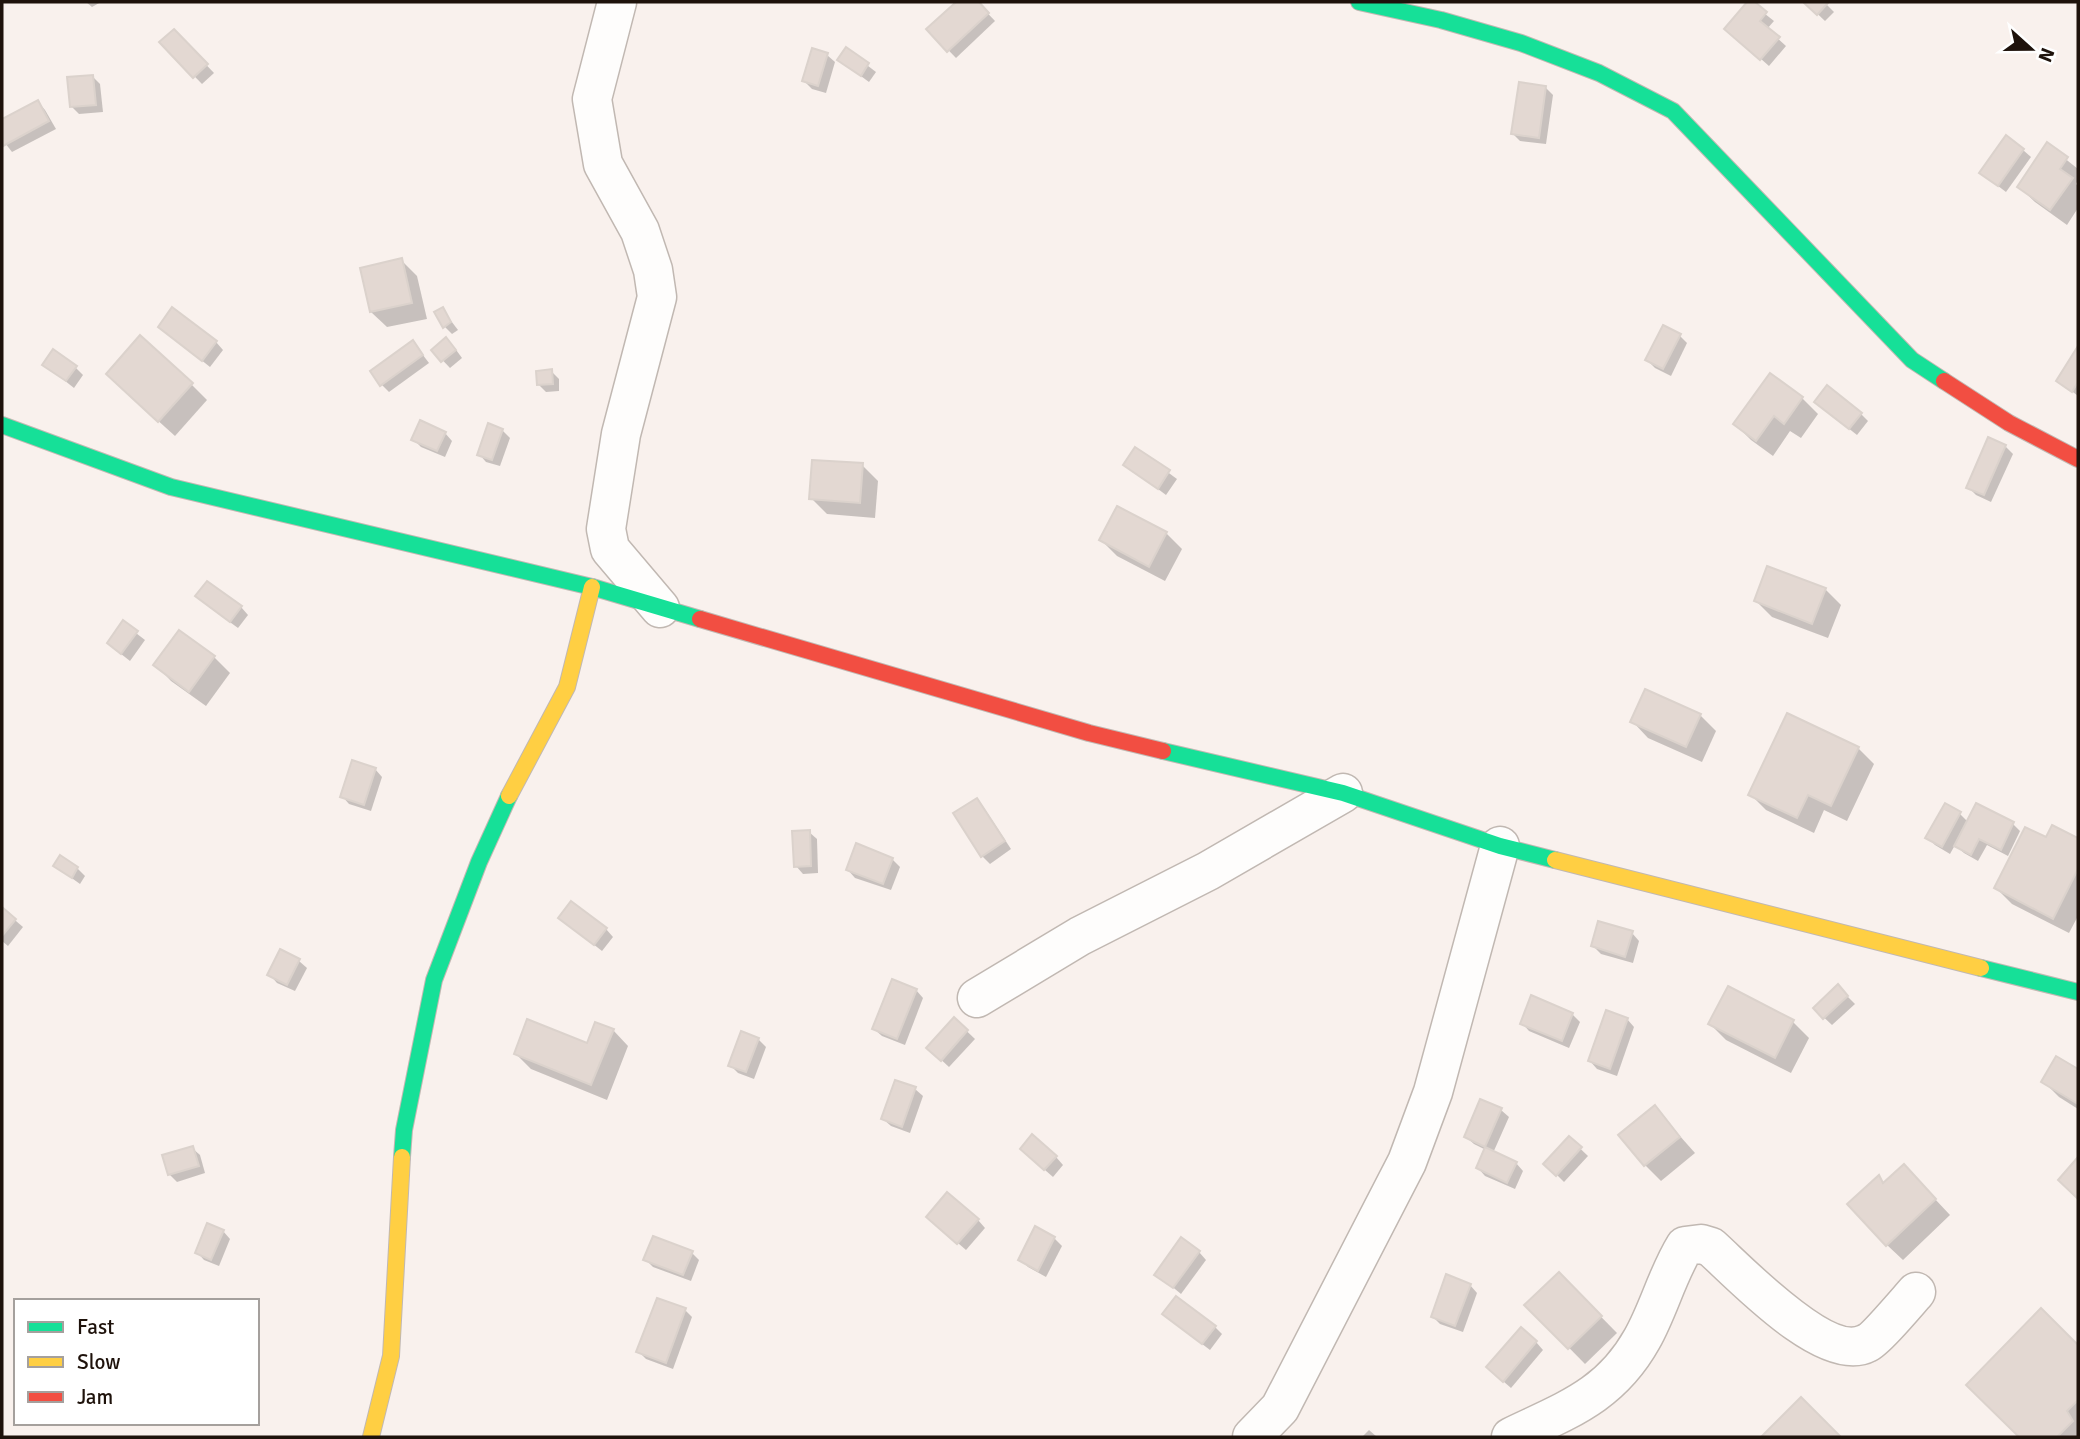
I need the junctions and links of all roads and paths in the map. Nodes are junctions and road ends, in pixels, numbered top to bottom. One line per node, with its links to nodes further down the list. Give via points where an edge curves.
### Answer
1 (617, 2): 6 (street, via 592,99 603,164 640,231 657,297 621,434 606,529 610,549)
2 (1359, 2): 4 (street, via 1476,29 1585,65 1673,111 1912,360 2009,423)
3 (2, 425): 5 (street, via 171,487)
4 (2078, 459)
5 (592, 587): 6 (street); 12 (street, via 568,687 479,862 434,980 404,1130 391,1356)
6 (660, 608): 7 (street, via 1089,733)
7 (1343, 793): 8 (street); 10 (street, via 1208,871 1080,936)
8 (1500, 846): 9 (street); 13 (street, via 1433,1092 1407,1162 1280,1408)
9 (2078, 992)
10 (977, 998)
11 (1916, 1292): 14 (street, via 1867,1343 1844,1347 1811,1333 1711,1247 1685,1246 1642,1339 1620,1373 1588,1400)
12 (371, 1437)
13 (1252, 1437)
14 (1511, 1437)

